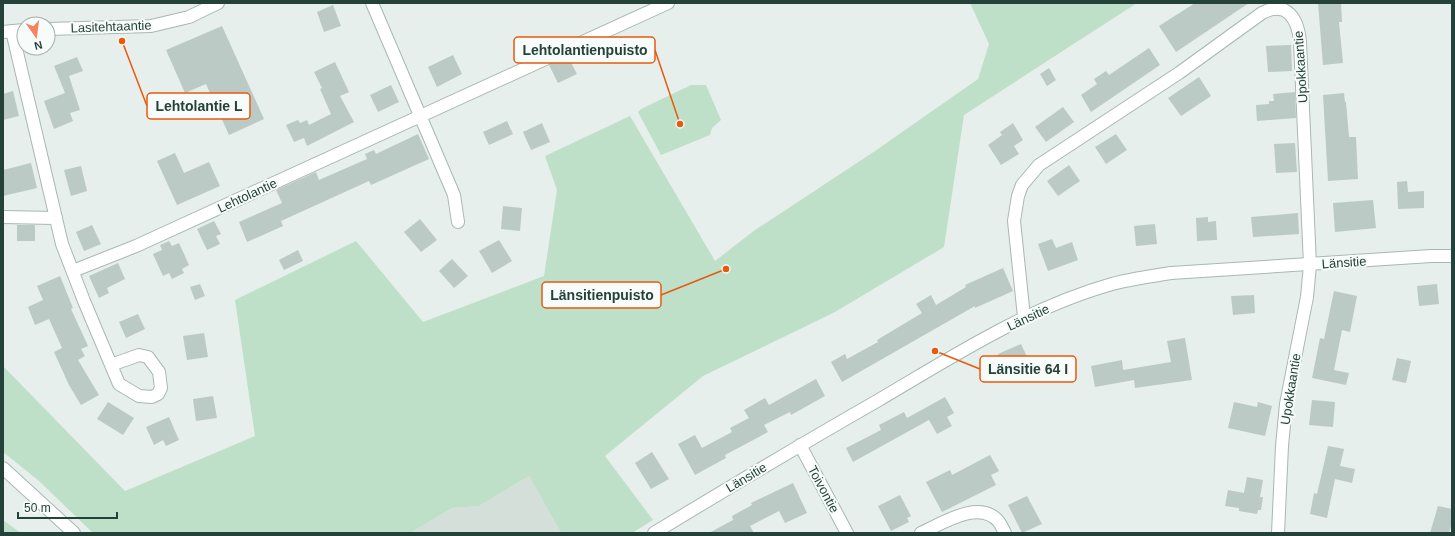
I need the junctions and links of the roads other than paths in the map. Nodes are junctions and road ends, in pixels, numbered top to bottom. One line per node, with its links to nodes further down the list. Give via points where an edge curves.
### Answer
1 (218, 3): 4 (street, Lasitehtaantie, via 189,17 151,26)
2 (372, 3): 6 (street)
3 (668, 3): 6 (street, Lehtolantie)
4 (56, 29)
5 (13, 31): 8 (street)
6 (419, 116): 9 (street, via 454,195); 12 (street, Lehtolantie, via 136,246)
7 (3, 217): 8 (street)
8 (56, 218): 12 (street, via 62,244)
9 (458, 222)
10 (1452, 256): 11 (street, Länsitie)
11 (1310, 265): 13 (street, Länsitie, via 1171,273 1137,278 1077,295); 13 (street, Upokkaantie, via 1299,32 1296,22 1286,11 1270,9 1179,74 1033,171 1022,185 1014,221); 22 (street, Upokkaantie, via 1307,297 1286,404)
12 (73, 271): 14 (street)
13 (1024, 317): 15 (street, Länsitie)
14 (111, 365)
15 (800, 445): 18 (street, Länsitie); 19 (street, Toivontie)
16 (3, 468): 17 (street)
17 (74, 533)
18 (654, 533)
19 (847, 533)
20 (921, 533): 21 (street, via 953,518 978,511 989,514 998,521)
21 (1005, 533)
22 (1278, 533)

